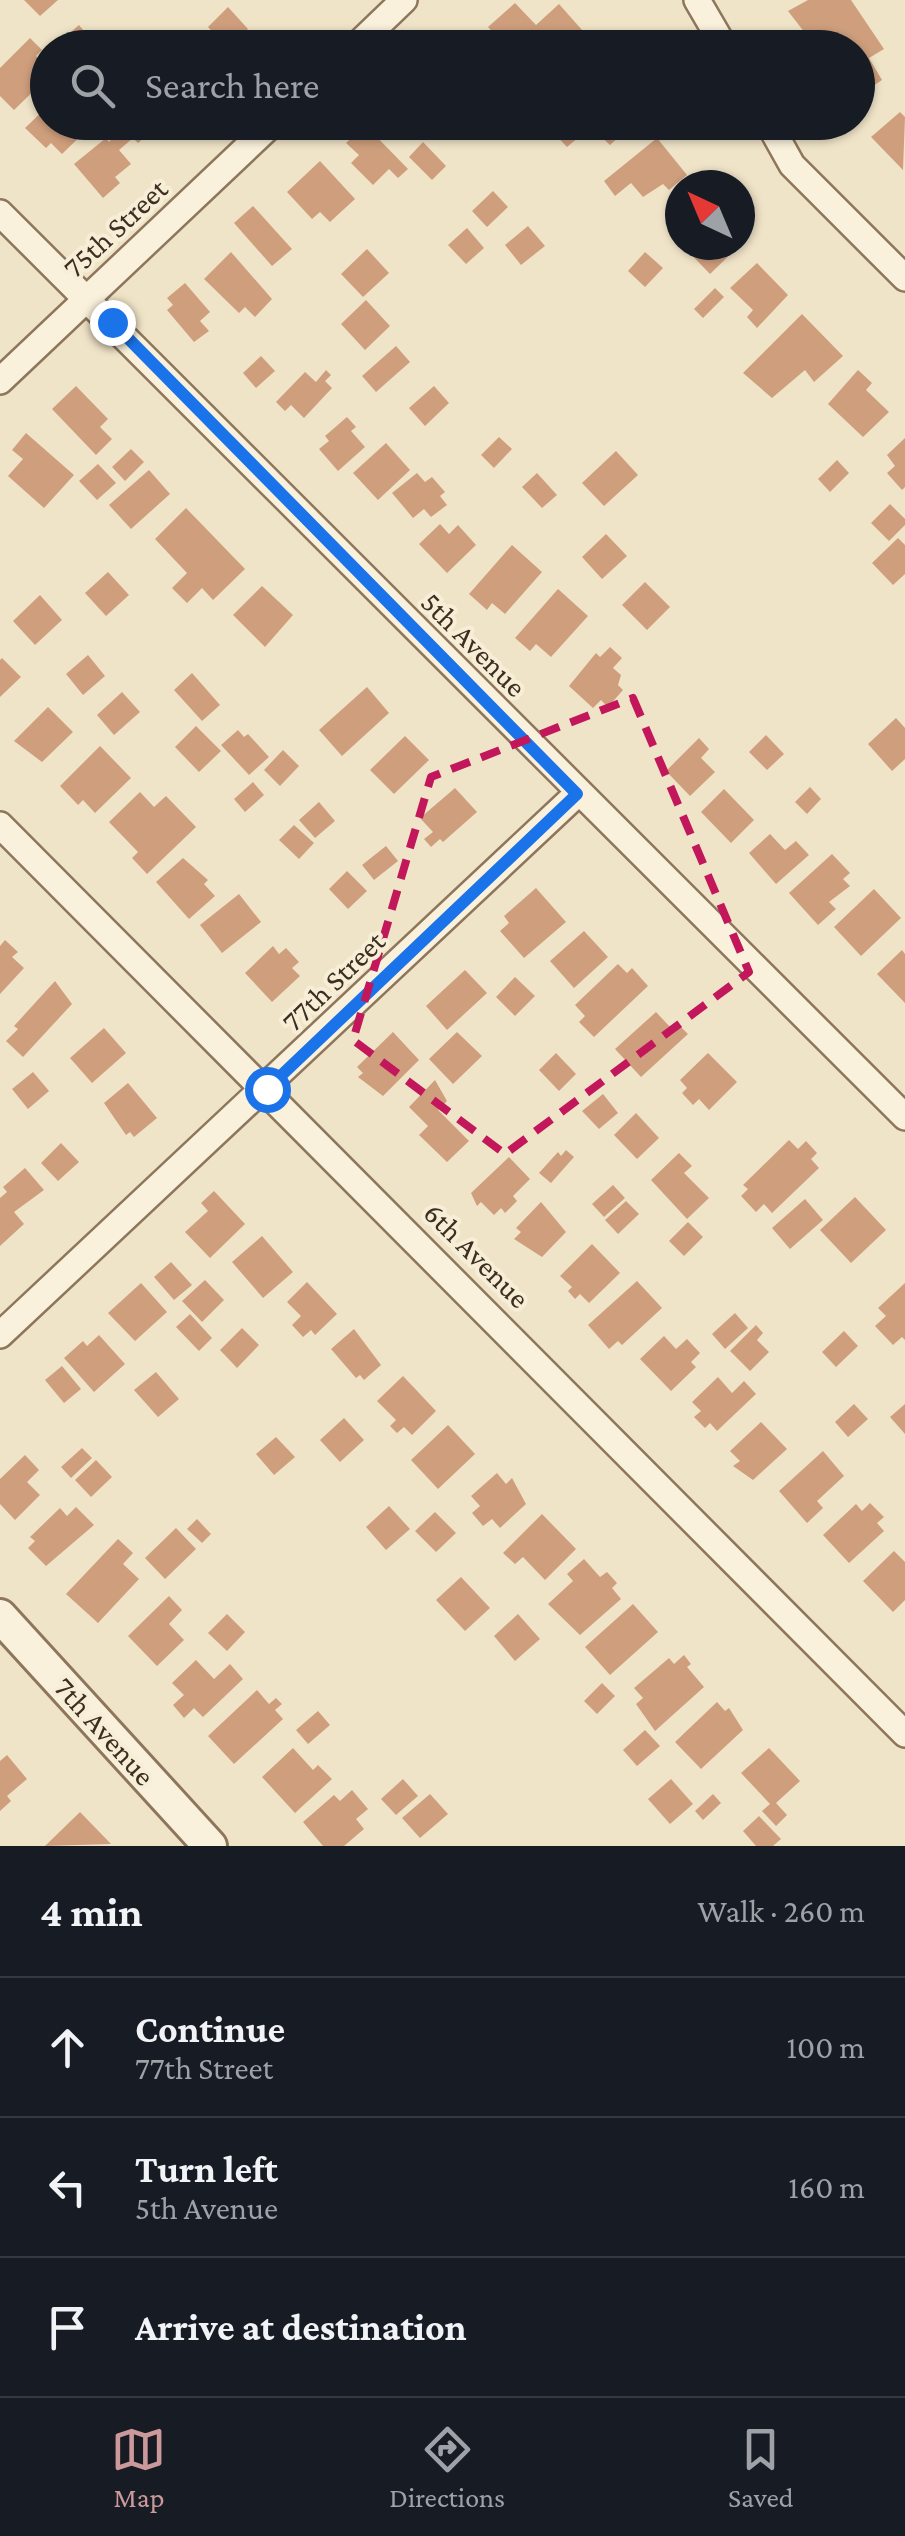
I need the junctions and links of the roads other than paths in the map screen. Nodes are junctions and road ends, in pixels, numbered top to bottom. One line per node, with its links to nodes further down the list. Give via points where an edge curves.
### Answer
1 (404, 0): 3 (street)
2 (698, 0): 4 (street)
3 (373, 30)
4 (714, 30)
5 (255, 140): 9 (street, 75th Street)
6 (778, 140): 8 (street, via 792,165)
7 (0, 213): 9 (street, 5th Avenue)
8 (905, 278)
9 (87, 298): 10 (street, 75th Street); 11 (street, 5th Avenue)
10 (0, 381)
11 (577, 794): 13 (street, 77th Street); 14 (street, 5th Avenue)
12 (0, 825): 13 (street, 6th Avenue)
13 (267, 1089): 15 (street, 77th Street); 17 (street, 6th Avenue)
14 (905, 1117)
15 (0, 1334)
16 (0, 1616): 18 (street, 7th Avenue)
17 (905, 1734)
18 (210, 1846)

